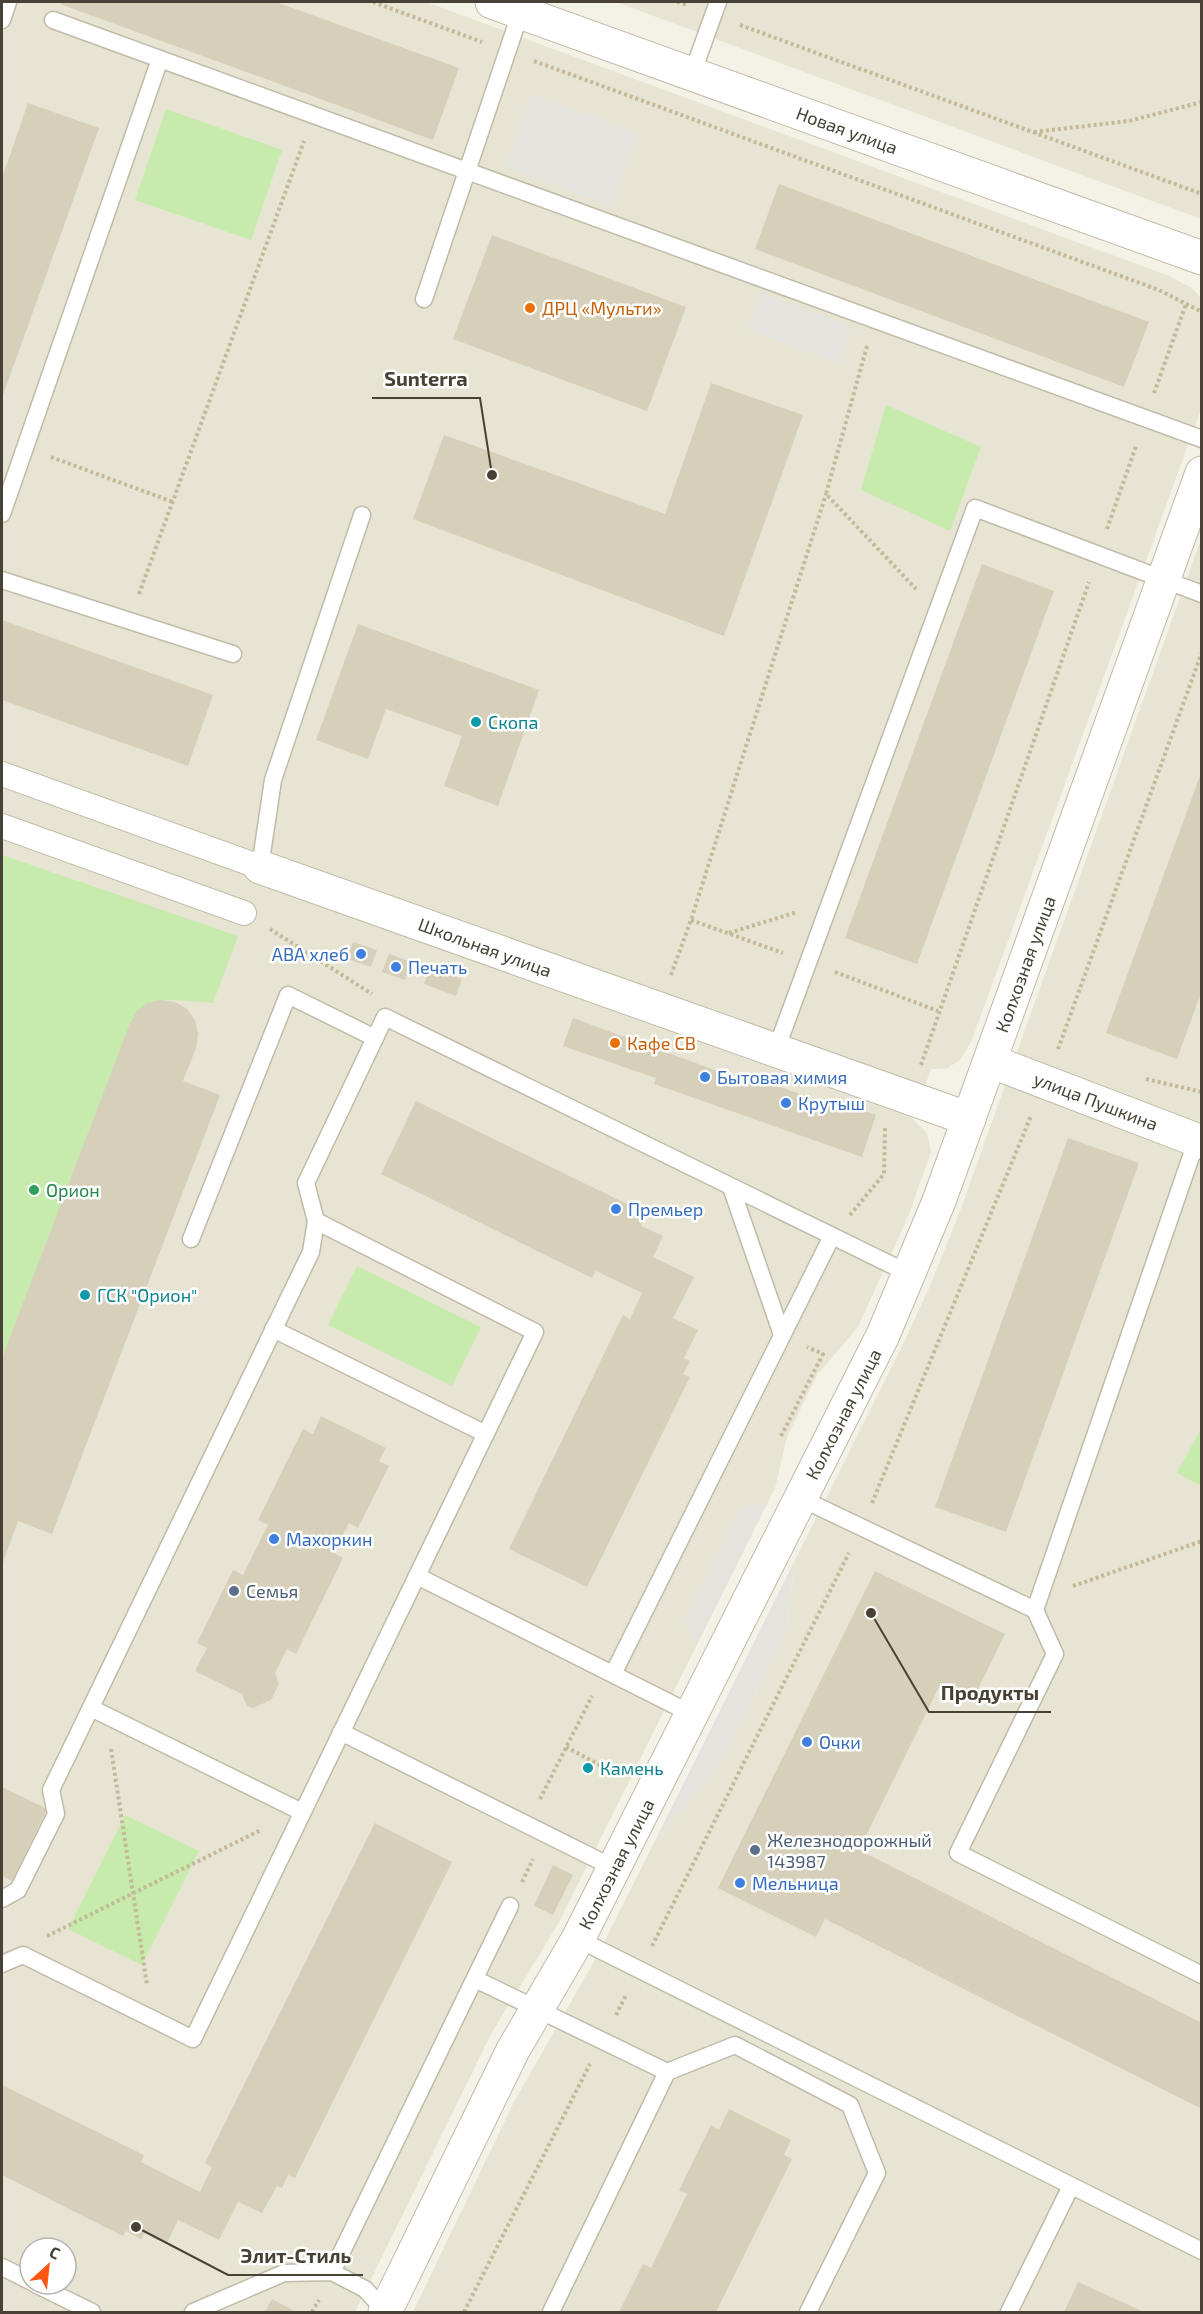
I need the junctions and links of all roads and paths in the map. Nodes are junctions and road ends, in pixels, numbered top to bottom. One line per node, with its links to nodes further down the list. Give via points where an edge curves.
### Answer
1 (8, 2): 6 (lane)
2 (373, 2): 8 (path)
3 (677, 2): 5 (path)
4 (507, 6): 8 (lane); 10 (street, Новая улица)
5 (716, 8): 10 (lane); 13 (path)
6 (2, 20)
7 (52, 20): 9 (lane)
8 (507, 51): 14 (lane); 18 (path, via 1148,286)
9 (160, 59): 12 (lane); 23 (lane)
10 (692, 74): 16 (street, Новая улица)
11 (1202, 102): 13 (path, via 1129,121)
12 (313, 115): 14 (lane); 26 (path)
13 (1032, 133): 15 (path)
14 (466, 171): 17 (lane); 20 (lane)
15 (1202, 194)
16 (1202, 258)
17 (424, 299)
18 (1186, 304): 19 (path); 21 (path)
19 (1202, 312)
20 (874, 320): 21 (lane); 25 (path)
21 (1145, 419): 22 (lane); 29 (path)
22 (1202, 440)
23 (25, 447): 26 (path); 27 (lane)
24 (1202, 473): 31 (street, Колхозная улица)
25 (826, 494): 33 (path, via 921,594); 42 (path)
26 (172, 502): 34 (path)
27 (2, 514)
28 (362, 515): 39 (lane, via 273,780)
29 (1098, 555): 31 (lane); 33 (lane, via 975,508); 44 (path, via 938,1011)
30 (2, 580): 34 (lane)
31 (1163, 580): 32 (lane); 49 (street, Колхозная улица)
32 (1202, 594)
33 (934, 619): 40 (lane)
34 (129, 621): 36 (lane)
35 (1202, 652): 50 (path)
36 (233, 654)
37 (2, 774): 39 (street, Школьная улица)
38 (2, 826): 41 (street)
39 (260, 867): 46 (street, Школьная улица)
40 (831, 901): 43 (path); 44 (lane)
41 (244, 913): 45 (path)
42 (691, 920): 43 (path); 46 (path)
43 (729, 933): 44 (path)
44 (808, 962): 48 (lane)
45 (378, 998)
46 (659, 1009): 48 (street, Школьная улица)
47 (375, 1038): 53 (lane, via 385,1017); 54 (lane, via 306,1183); 56 (lane, via 288,995)
48 (776, 1050): 51 (street, Школьная улица)
49 (990, 1061): 50 (street, улица Пушкина); 51 (street, Колхозная улица)
50 (1051, 1069): 52 (street, улица Пушкина); 64 (path)
51 (969, 1119): 57 (street, Колхозная улица)
52 (1200, 1136): 67 (lane)
53 (730, 1187): 55 (lane); 59 (lane)
54 (316, 1221): 58 (lane, via 310,1252); 61 (lane, via 535,1332)
55 (832, 1236): 57 (lane); 59 (lane)
56 (191, 1239)
57 (910, 1275): 63 (street, Колхозная улица)
58 (273, 1329): 61 (lane); 69 (lane)
59 (782, 1335): 68 (lane)
60 (816, 1351): 62 (path, via 823,1354)
61 (486, 1434): 66 (lane)
62 (781, 1436)
63 (801, 1498): 64 (lane); 70 (street, Колхозная улица)
64 (862, 1528): 67 (lane); 83 (path)
65 (1202, 1541): 67 (path, via 1066,1588)
66 (417, 1576): 68 (lane); 71 (lane)
67 (1035, 1610): 84 (lane, via 1055,1654 958,1853)
68 (613, 1674): 70 (lane); 72 (path, via 596,1687)
69 (91, 1708): 74 (lane); 77 (path, via 111,1748); 78 (lane, via 51,1790 56,1814 18,1890)
70 (692, 1713): 76 (street, Колхозная улица)
71 (341, 1732): 74 (lane); 75 (lane)
72 (566, 1747): 73 (path); 75 (path, via 538,1804)
73 (611, 1771)
74 (302, 1812): 77 (path); 87 (lane, via 193,2039)
75 (545, 1834): 76 (lane); 79 (path)
76 (614, 1868): 80 (street, Колхозная улица)
77 (132, 1894): 81 (path, via 43,1938); 87 (path)
78 (2, 1899)
79 (510, 1906): 85 (lane)
80 (578, 1939): 83 (lane); 86 (street, Колхозная улица)
81 (23, 1954): 82 (lane); 87 (lane)
82 (2, 1964)
83 (640, 1970): 88 (path); 89 (lane)
84 (1202, 1975)
85 (475, 1978): 86 (lane); 95 (lane)
86 (537, 2008): 88 (lane); 98 (street, Колхозная улица, via 489,2097)
87 (153, 2019)
88 (603, 2040): 91 (lane); 101 (path)
89 (796, 2048): 90 (lane); 92 (lane)
90 (784, 2071): 91 (lane, via 735,2046); 103 (lane, via 850,2105 877,2174)
91 (668, 2072): 102 (lane)
92 (1071, 2186): 93 (lane); 104 (lane)
93 (1202, 2251)
94 (2, 2267): 96 (lane)
95 (332, 2272): 98 (lane, via 365,2289); 100 (lane, via 284,2273)
96 (18, 2275)
97 (59, 2296): 99 (lane)
98 (386, 2312)
99 (92, 2313)
100 (193, 2313)
101 (464, 2313)
102 (551, 2313)
103 (808, 2313)
104 (1008, 2313)

